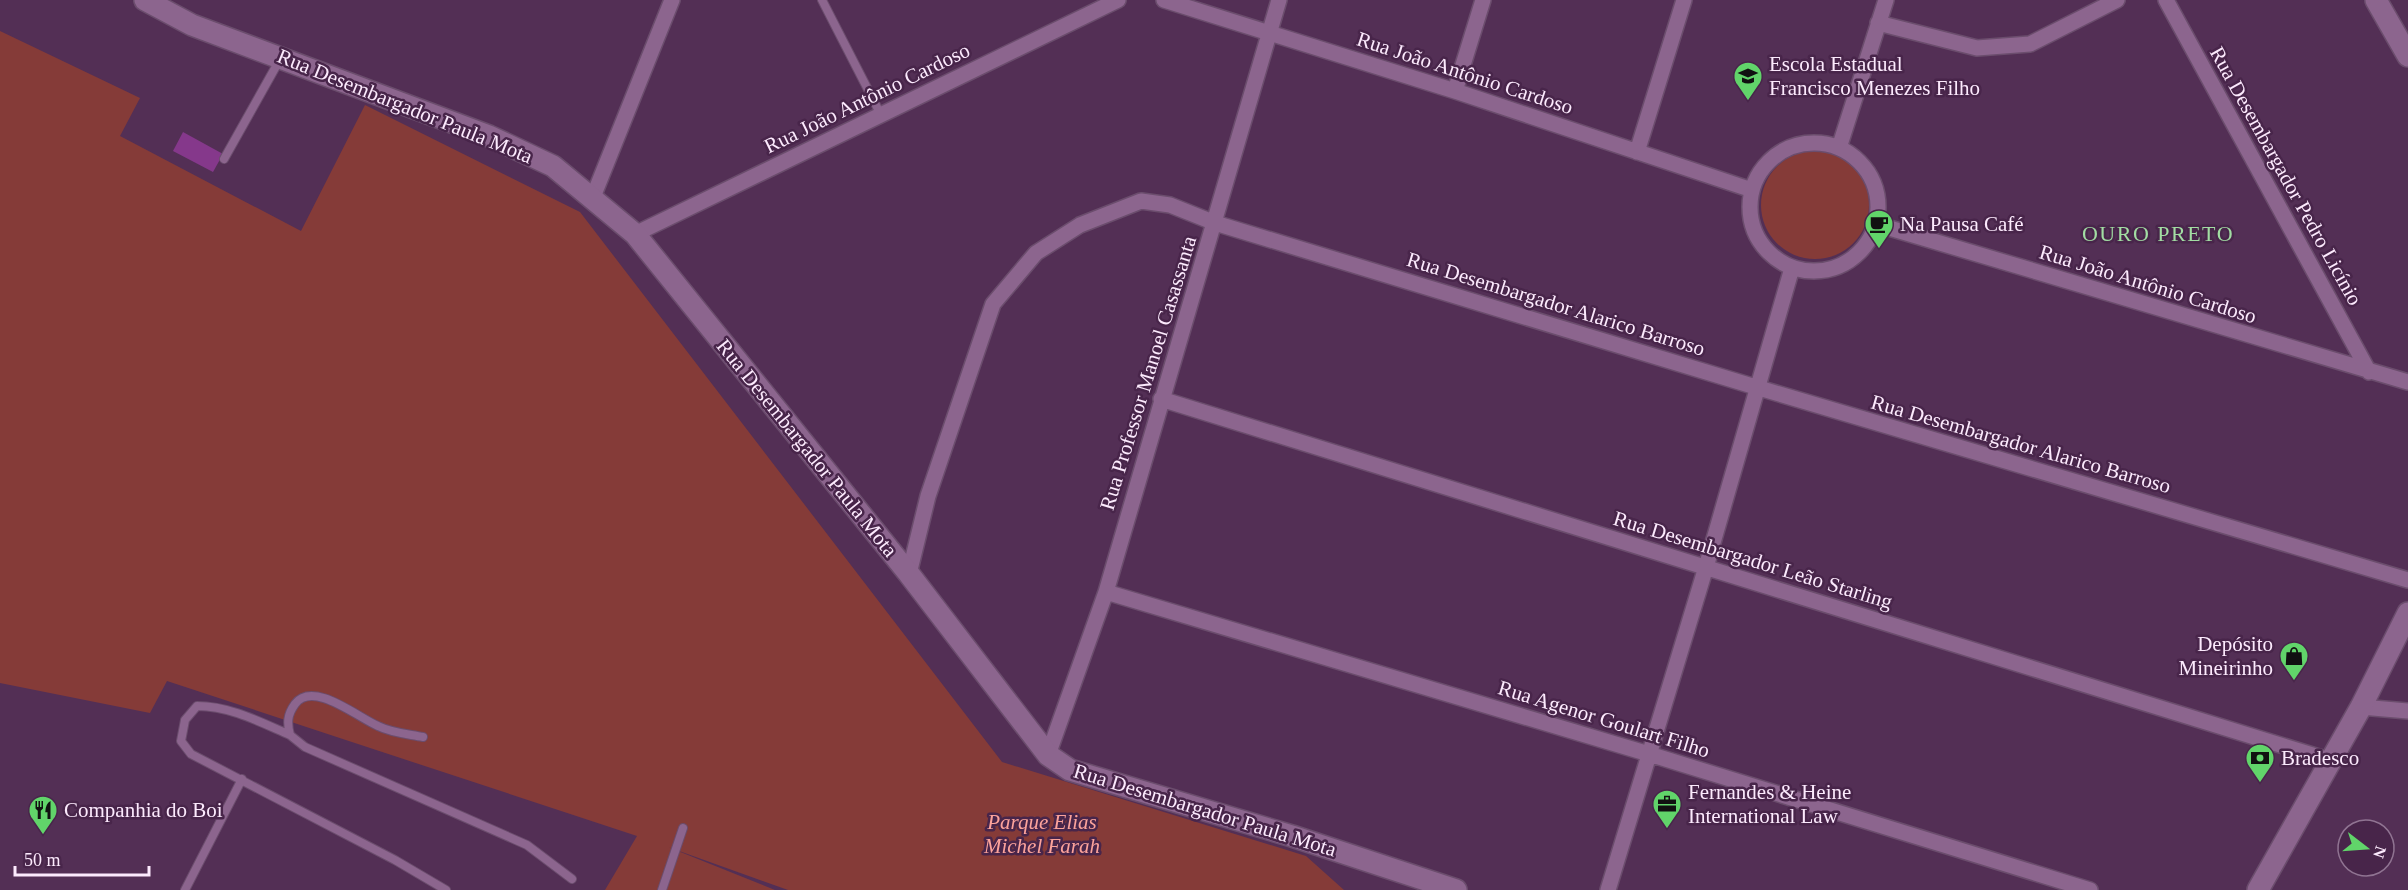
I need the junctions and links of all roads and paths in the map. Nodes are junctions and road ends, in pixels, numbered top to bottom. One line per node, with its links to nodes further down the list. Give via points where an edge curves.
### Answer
1 (146, 0): 16 (street, Rua Desembargador Paula Mota, via 192,25)
2 (822, 0): 18 (lane)
3 (1118, 0): 18 (street, Rua João Antônio Cardoso)
4 (1164, 0): 14 (street, Rua João Antônio Cardoso)
5 (1279, 0): 14 (street, Rua Professor Manoel Casassanta)
6 (1483, 0): 17 (street)
7 (1684, 0): 20 (street)
8 (1886, 0): 13 (street)
9 (2117, 0): 13 (street, via 2030,44 1977,48)
10 (2166, 0): 28 (street, Rua Desembargador Pedro Licínio)
11 (2376, 0): 15 (street)
12 (667, 2): 23 (street)
13 (1878, 23): 19 (street)
14 (1269, 32): 17 (street, Rua João Antônio Cardoso); 24 (street, Rua Professor Manoel Casassanta)
15 (2408, 56)
16 (281, 57): 21 (lane); 23 (street, Rua Desembargador Paula Mota, via 489,135 553,166)
17 (1455, 91): 20 (street, Rua João Antônio Cardoso)
18 (881, 115): 26 (street, Rua João Antônio Cardoso)
19 (1839, 148): 22 (street, via 1818,142 1797,145 1777,154 1762,170); 25 (street, via 1855,157 1867,171 1875,188)
20 (1637, 152): 22 (street, Rua João Antônio Cardoso)
21 (224, 159)
22 (1752, 190): 27 (street, via 1753,228 1775,259)
23 (592, 197): 26 (street, Rua Desembargador Paula Mota)
24 (1215, 223): 30 (street, Rua Desembargador Alarico Barroso); 31 (street, Rua Professor Manoel Casassanta); 33 (street, Rua Desembargador Alarico Barroso, via 1170,206 1141,201 1080,225 1036,253 993,304 928,496)
25 (1876, 224): 27 (street, via 1867,244 1834,269 1813,272); 28 (street, Rua João Antônio Cardoso)
26 (635, 234): 33 (street, Rua Desembargador Paula Mota)
27 (1792, 268): 30 (street)
28 (2369, 372): 29 (street, Rua João Antônio Cardoso)
29 (2408, 382)
30 (1759, 388): 32 (street); 34 (street, Rua Desembargador Alarico Barroso)
31 (1161, 399): 32 (street, Rua Desembargador Leão Starling); 35 (street, Rua Professor Manoel Casassanta)
32 (1706, 567): 43 (street); 45 (street, Rua Desembargador Leão Starling)
33 (909, 574): 44 (street, Rua Desembargador Paula Mota)
34 (2408, 580)
35 (1106, 592): 43 (street, Rua Agenor Goulart Filho); 44 (street, Rua Professor Manoel Casassanta)
36 (2408, 613): 38 (street)
37 (2408, 625): 38 (street)
38 (2389, 650): 39 (street)
39 (2361, 707): 40 (street); 45 (street)
40 (2408, 711)
41 (290, 735): 42 (lane, via 287,717 295,704 303,696 315,695 380,727); 46 (lane, via 240,714 214,706 197,706 185,720 181,741 191,754); 48 (lane, via 305,747 527,845)
42 (423, 737)
43 (1649, 754): 53 (street); 54 (street, Rua Agenor Goulart Filho)
44 (1048, 755): 52 (street, Rua Desembargador Paula Mota, via 1070,770)
45 (2332, 761): 55 (street)
46 (242, 779): 49 (lane); 50 (lane)
47 (683, 828): 51 (lane)
48 (572, 879)
49 (185, 890)
50 (446, 890)
51 (662, 890)
52 (1456, 890)
53 (1608, 890)
54 (2090, 890)
55 (2258, 890)

